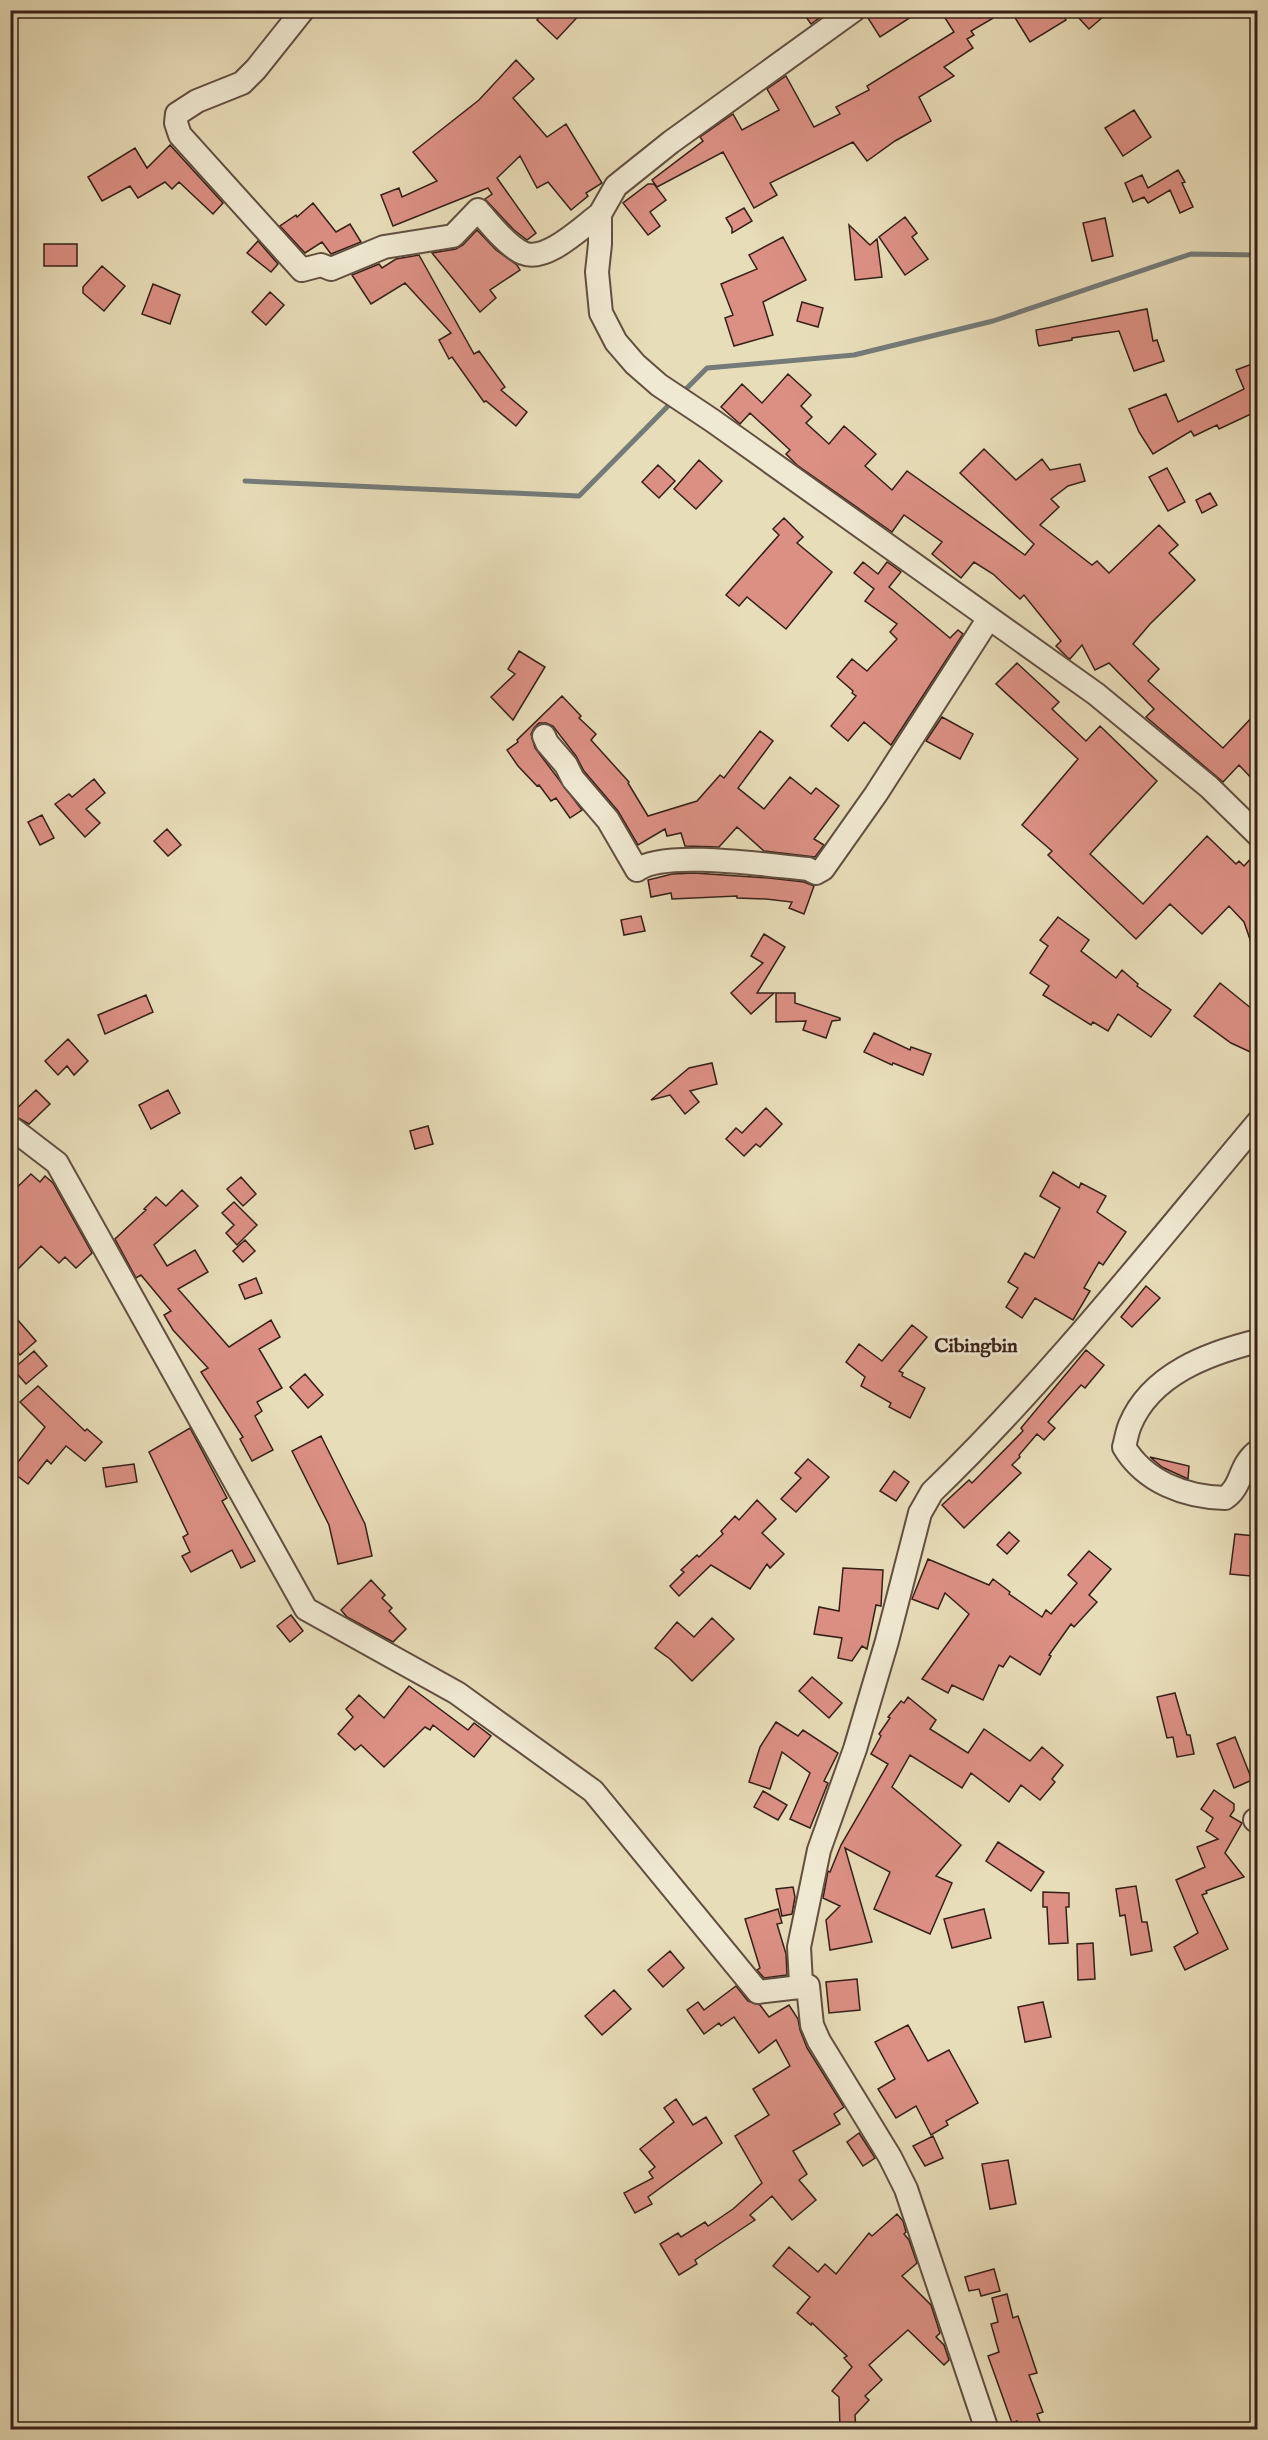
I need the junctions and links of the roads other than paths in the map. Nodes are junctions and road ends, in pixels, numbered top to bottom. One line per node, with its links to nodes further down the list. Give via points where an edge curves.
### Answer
1 (303, 10): 3 (street, via 242,83 197,101 177,114 176,123 180,135 302,270 321,265 331,269 384,247 453,236 478,210 513,246 533,256 548,252)
2 (854, 10): 3 (street, via 625,178)
3 (600, 214): 4 (street, via 597,272 601,314 616,342 635,364 659,385)
4 (989, 618): 5 (street, via 876,794 823,869 816,873 729,860 665,862 643,865 637,870 608,820); 6 (street, via 1096,694 1209,787)
5 (544, 736)
6 (1257, 835)
7 (1257, 1122): 11 (street, via 1049,1372 932,1492 920,1513 887,1641 809,1890 799,1947 801,1983)
8 (10, 1127): 11 (street, via 57,1163 306,1610 457,1693 593,1791 758,1992)
9 (1257, 1341): 10 (street, via 1203,1359 1157,1385 1130,1425 1124,1447 1142,1470 1170,1487 1225,1498 1232,1493 1247,1459)
10 (1257, 1451)
11 (808, 1986): 12 (street, via 812,2025 819,2041 906,2189)
12 (987, 2430)

